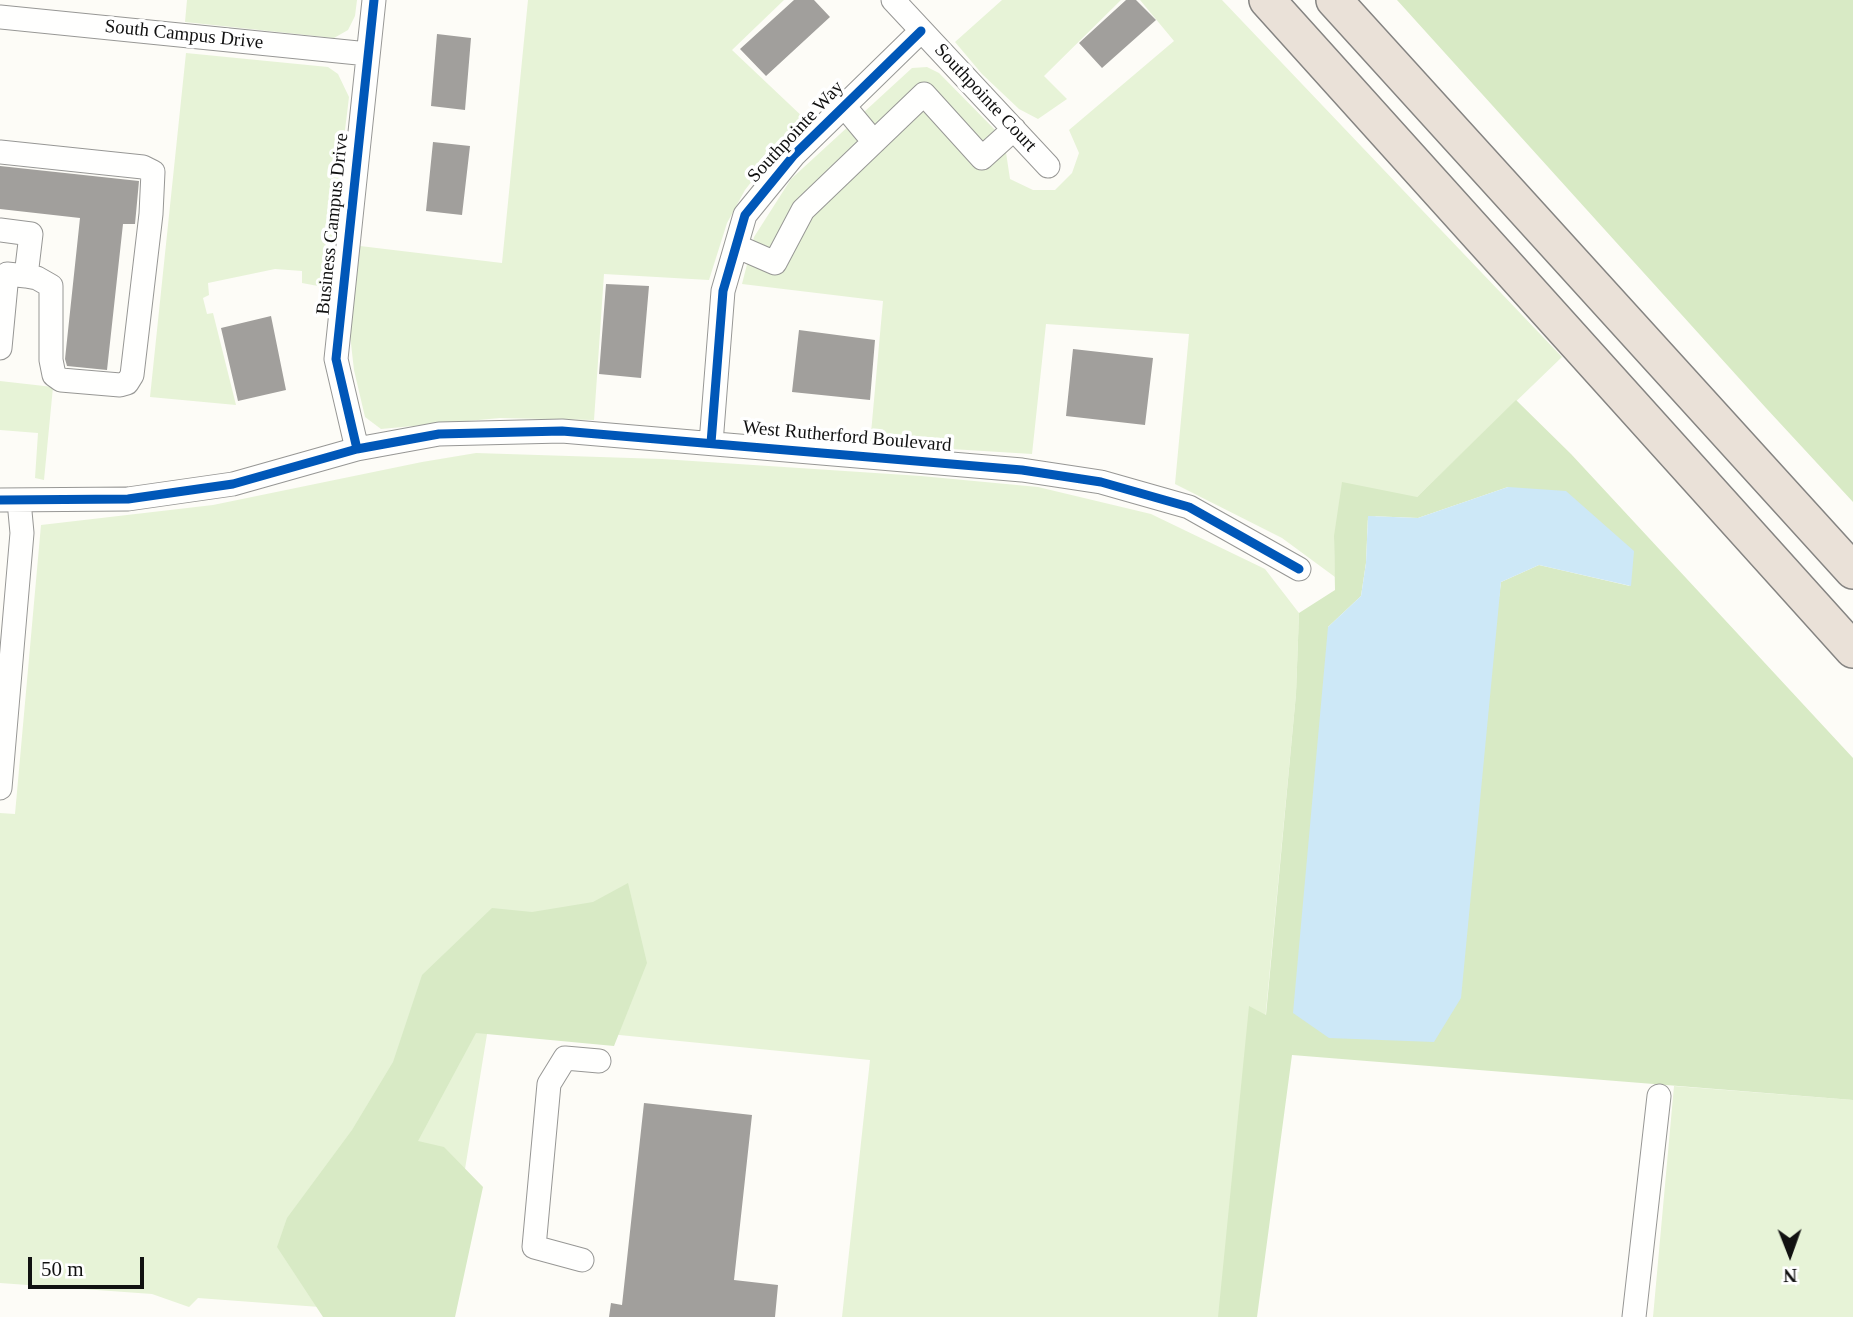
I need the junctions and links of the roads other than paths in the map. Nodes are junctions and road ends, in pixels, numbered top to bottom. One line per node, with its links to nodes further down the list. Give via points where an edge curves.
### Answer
1 (374, 0): 7 (street, Business Campus Drive)
2 (893, 0): 6 (street, Southpointe Court)
3 (1267, 0): 22 (highway)
4 (1334, 0): 21 (highway)
5 (0, 17): 7 (street, South Campus Drive)
6 (921, 31): 8 (street, Southpointe Way); 9 (street, Southpointe Court)
7 (368, 54): 18 (street, Business Campus Drive, via 336,359)
8 (844, 106): 10 (street); 14 (street, Southpointe Way, via 794,155 745,215)
9 (1014, 129): 10 (street, via 982,158 924,94); 12 (street, Southpointe Court)
10 (874, 142): 14 (street, via 803,210 775,263)
11 (0, 152): 15 (street, via 143,167 153,172 132,374 127,383 61,380 54,375 51,286 37,278)
12 (1048, 166)
13 (0, 230): 15 (street, via 31,234)
14 (736, 246): 17 (street, Southpointe Way, via 723,291)
15 (11, 275): 16 (street)
16 (0, 348)
17 (711, 443): 18 (street, West Rutherford Boulevard, via 562,431 439,434); 20 (street, West Rutherford Boulevard, via 1022,470 1101,482 1189,507)
18 (357, 449): 19 (street, West Rutherford Boulevard, via 233,484 128,499)
19 (9, 501): 23 (street, via 22,533)
20 (1300, 569)
21 (1853, 571)
22 (1853, 650)
23 (3, 723): 24 (street)
24 (0, 788)
25 (598, 1061): 27 (street, via 565,1058 549,1084 534,1247)
26 (1660, 1096): 28 (street)
27 (582, 1260)
28 (1634, 1317)

